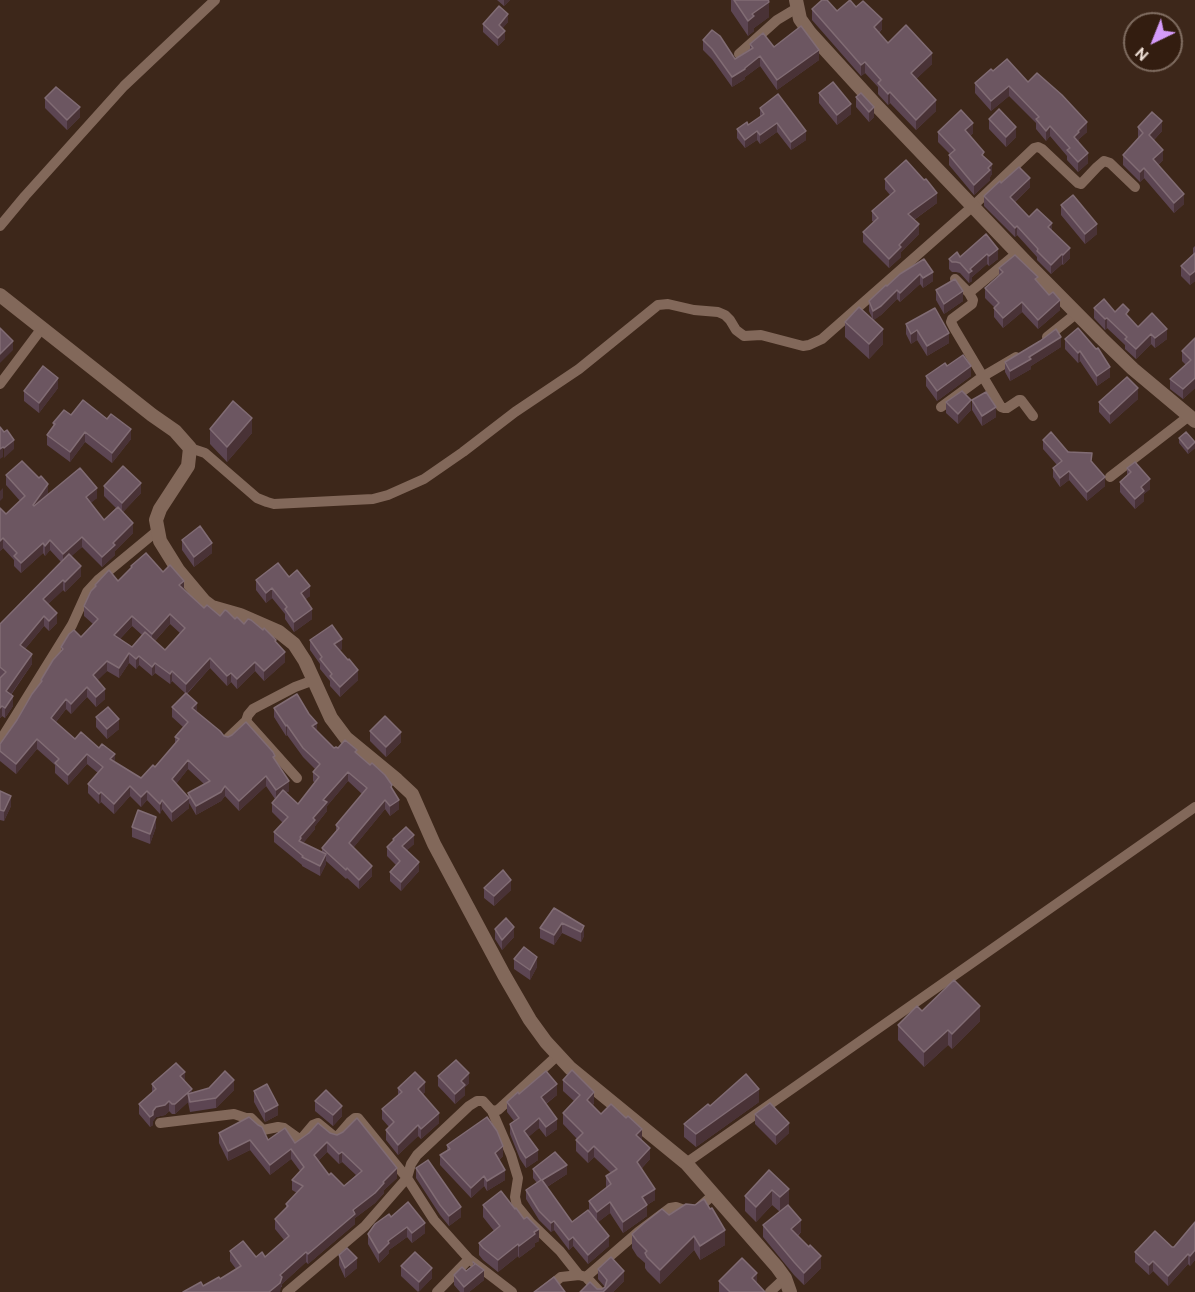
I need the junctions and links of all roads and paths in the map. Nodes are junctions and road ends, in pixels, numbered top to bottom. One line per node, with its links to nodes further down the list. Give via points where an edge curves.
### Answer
1 (215, 0): 6 (street, via 124,86)
2 (796, 4): 3 (street); 5 (street, via 804,26 829,55)
3 (739, 54)
4 (1134, 187): 5 (street, via 1104,161 1082,184 1078,183 1042,149 1034,147)
5 (973, 206): 7 (street); 18 (street, via 815,343 803,346 761,335 744,336 718,312 658,305 579,369 463,453 424,479 388,495 274,504 257,498 205,453)
6 (0, 226)
7 (1017, 253): 9 (street); 11 (street)
8 (955, 279): 9 (street)
9 (969, 293): 13 (street, via 973,302 951,322)
10 (0, 295): 12 (street)
11 (1077, 313): 13 (street); 17 (street, via 1133,369)
12 (42, 328): 14 (street); 18 (street, via 175,431)
13 (982, 377): 15 (street); 16 (street, via 1001,407 1021,400)
14 (0, 384)
15 (941, 407)
16 (1033, 416)
17 (1193, 419): 19 (street)
18 (190, 448): 20 (street, via 188,466 160,509)
19 (1110, 477)
20 (157, 531): 21 (street, via 178,570 204,601 279,633 294,644); 24 (street, via 87,592 72,624)
21 (314, 680): 22 (street, via 253,709); 27 (street, via 331,718 346,738 412,794 434,844 504,975 530,1020)
22 (246, 721): 23 (street); 25 (street)
23 (226, 739)
24 (0, 741)
25 (297, 778)
26 (1195, 807): 30 (street)
27 (558, 1055): 28 (street, via 498,1110); 30 (street)
28 (492, 1111): 31 (street, via 483,1101 469,1106 417,1155); 34 (street, via 518,1178 516,1206)
29 (160, 1123): 31 (street, via 234,1114 251,1118 263,1130 284,1128 302,1138 318,1124 337,1137 358,1119)
30 (686, 1163): 32 (street)
31 (407, 1178): 33 (street, via 434,1220); 36 (street, via 365,1226)
32 (714, 1194): 34 (street, via 694,1212 670,1208); 35 (street)
33 (469, 1259): 37 (street); 38 (street)
34 (583, 1276): 39 (street, via 561,1277); 40 (street)
35 (788, 1285): 41 (street)
36 (286, 1292)
37 (437, 1292)
38 (512, 1292)
39 (542, 1292)
40 (600, 1292)
41 (770, 1292)

